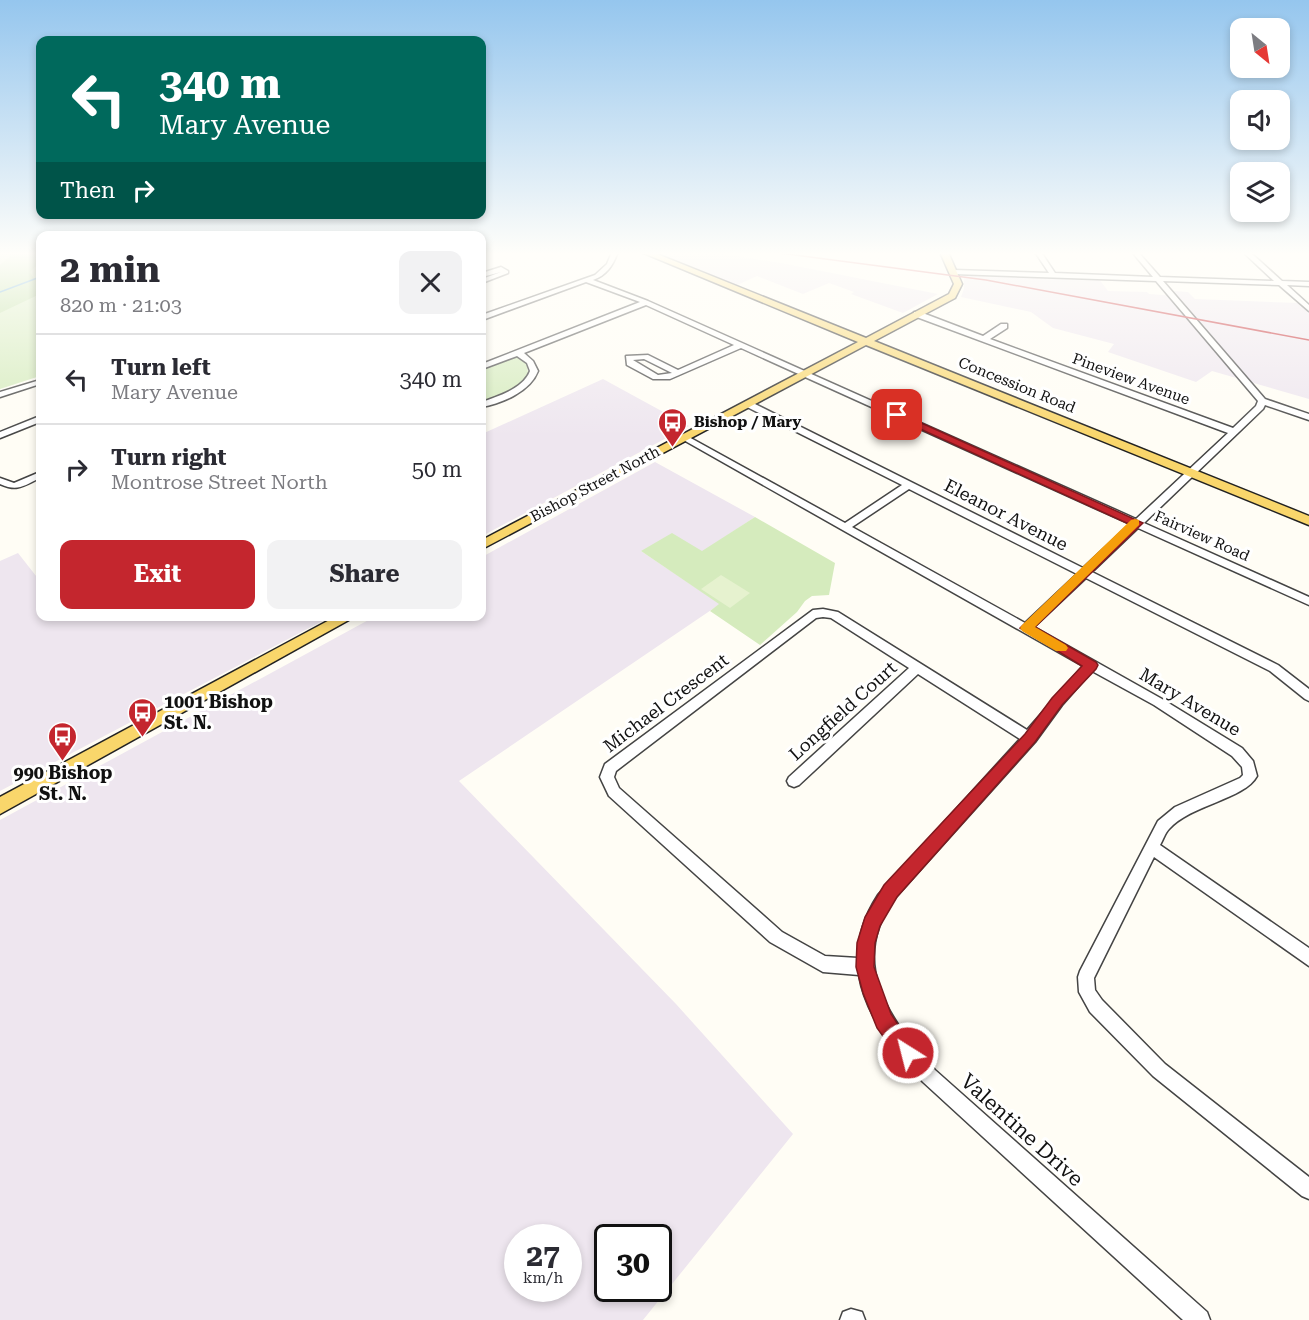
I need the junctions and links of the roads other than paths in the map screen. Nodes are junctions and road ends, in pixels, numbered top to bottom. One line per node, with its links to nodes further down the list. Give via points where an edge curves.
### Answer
1 (506, 314): 7 (street)
2 (617, 314): 12 (street)
3 (671, 314): 11 (street, Fairview Road)
4 (798, 314): 10 (main road, Concession Road)
5 (917, 314): 9 (street, Pineview Avenue); 10 (main road, Bishop Street North)
6 (1188, 314): 18 (street)
7 (486, 322)
8 (1004, 326): 9 (street)
9 (984, 339): 23 (street, Pineview Avenue)
10 (866, 341): 15 (main road, Bishop Street North); 26 (main road, Concession Road)
11 (740, 345): 14 (street); 15 (street, Fairview Road)
12 (519, 352): 13 (street); 19 (street, via 530,360 531,381)
13 (486, 366)
14 (678, 373): 14 (street, via 645,357 629,358 630,363 657,377)
15 (805, 374): 20 (main road, Bishop Street North); 31 (street, Fairview Road)
16 (36, 383): 17 (street)
17 (0, 395)
18 (1263, 401): 21 (street); 23 (street)
19 (486, 403)
20 (748, 404): 25 (main road, Bishop Street North); 29 (street, Eleanor Avenue)
21 (1309, 417)
22 (36, 421): 24 (street)
23 (1234, 432): 26 (street)
24 (0, 435)
25 (684, 438): 32 (street, Mary Avenue); 33 (main road, Bishop Street North)
26 (1190, 473): 30 (main road, Concession Road); 31 (street)
27 (36, 477): 28 (street, via 14,487)
28 (0, 481)
29 (909, 485): 32 (street); 34 (street, Eleanor Avenue)
30 (1309, 521)
31 (1137, 523): 34 (street); 35 (street, Fairview Road)
32 (846, 527): 37 (street, Mary Avenue)
33 (486, 543)
34 (1084, 572): 37 (street); 40 (street, Eleanor Avenue, via 1274,668)
35 (1309, 601)
36 (340, 621): 43 (main road)
37 (1026, 628): 38 (street, Mary Avenue)
38 (1091, 665): 41 (street, Valentine Drive, via 1057,701); 44 (street, Mary Avenue, via 1218,739 1248,765 1250,776 1245,782 1180,811 1163,825)
39 (917, 668): 41 (street, Michael Crescent); 42 (street, Longfield Court); 46 (street, Michael Crescent, via 834,615 813,614 616,761 607,777 614,792 776,937 823,963)
40 (1309, 696)
41 (1030, 738): 46 (street, Valentine Drive, via 891,891 871,923)
42 (794, 781)
43 (0, 806)
44 (1151, 847): 45 (street); 47 (street, Mary Avenue, via 1086,977 1087,992 1159,1070)
45 (1309, 958)
46 (865, 967): 48 (street, Valentine Drive, via 884,1021 929,1076)
47 (1309, 1189)
48 (1199, 1320)

